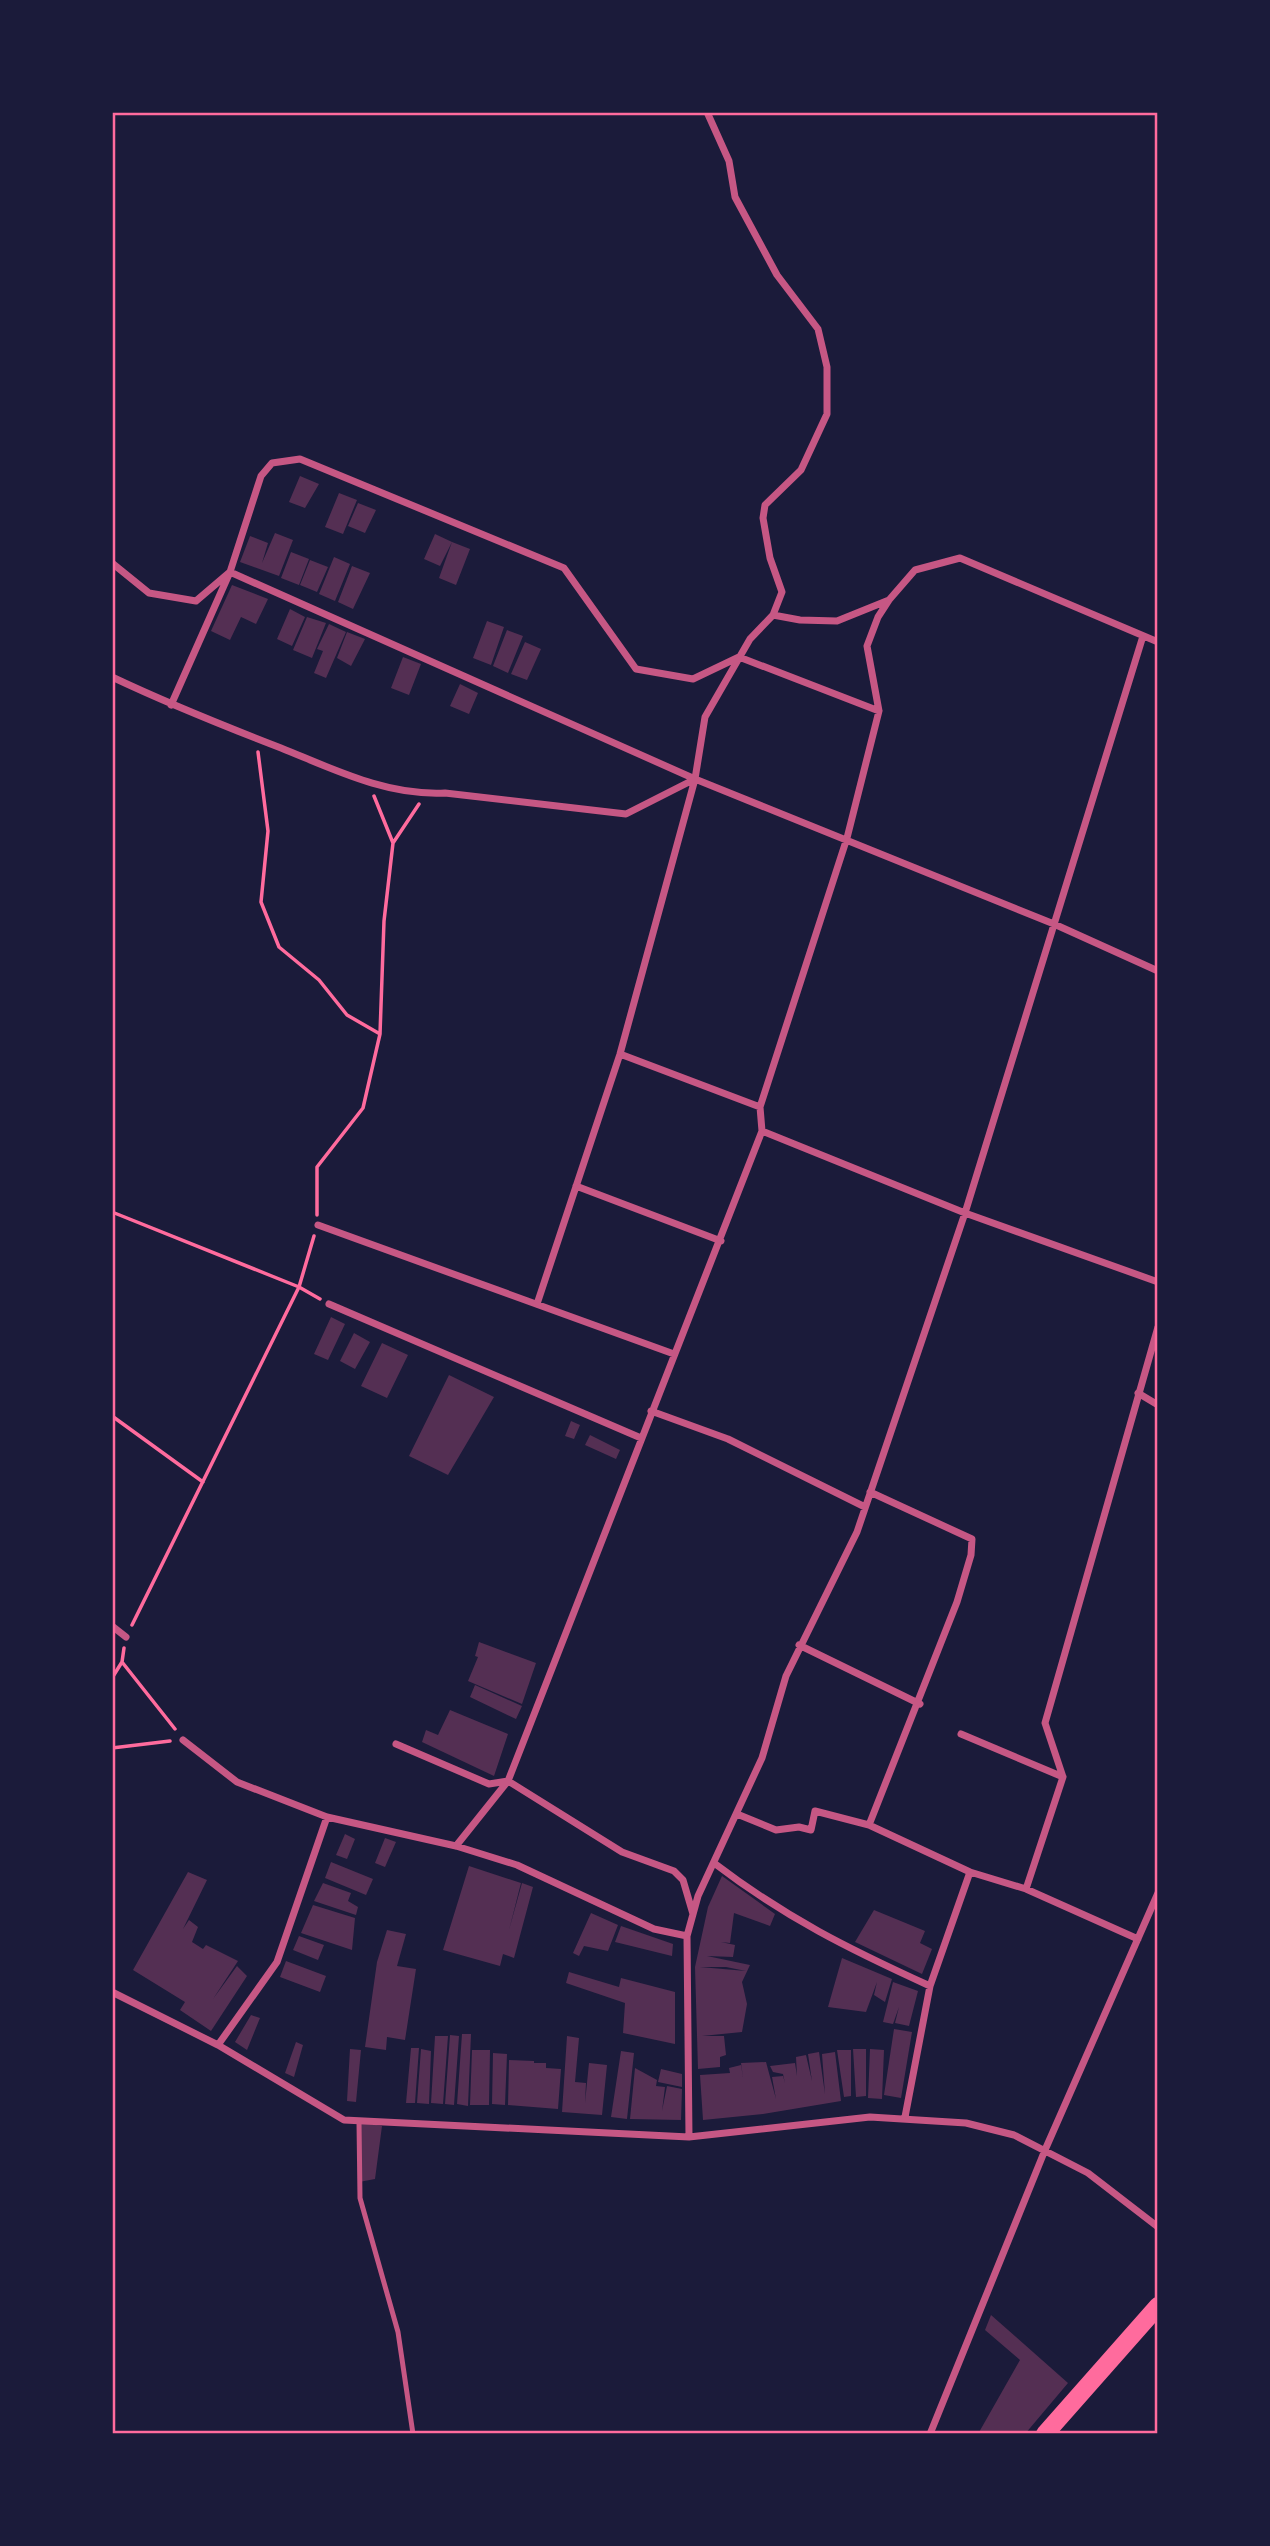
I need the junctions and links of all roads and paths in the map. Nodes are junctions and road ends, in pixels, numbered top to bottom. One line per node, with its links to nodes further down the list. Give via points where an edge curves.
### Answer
1 (707, 112): 5 (street, via 729,161 735,197 777,275 818,328 827,367 827,414 801,470 765,505 770,558 782,592)
2 (112, 563): 3 (street, via 149,593 196,601)
3 (230, 572): 8 (street, via 261,476 272,463 300,459 564,568 636,669 693,679); 10 (street); 13 (street)
4 (889, 600): 5 (street, via 837,621); 6 (street, via 915,570 960,558); 11 (street, via 867,646)
5 (773, 615): 8 (street)
6 (1143, 636): 7 (street); 18 (street)
7 (1158, 642)
8 (739, 657): 11 (street); 13 (street, via 705,717)
9 (112, 677): 10 (street)
10 (172, 705): 12 (street)
11 (879, 711): 16 (street)
12 (257, 739): 14 (street); 20 (path, via 268,831 261,902 279,947 319,980 347,1015)
13 (695, 779): 15 (street, via 626,814); 16 (street); 21 (street)
14 (369, 783): 15 (street); 17 (path)
15 (426, 794): 17 (path)
16 (847, 838): 18 (street); 22 (street)
17 (393, 843): 20 (path, via 384,920)
18 (1054, 924): 19 (street); 26 (street)
19 (1158, 971)
20 (380, 1034): 27 (path, via 363,1108 317,1167)
21 (620, 1054): 22 (street); 24 (street)
22 (760, 1107): 23 (street)
23 (762, 1131): 26 (street); 28 (street)
24 (576, 1186): 28 (street); 32 (street)
25 (112, 1212): 30 (path)
26 (965, 1213): 29 (street); 41 (street)
27 (318, 1225): 30 (path); 32 (street)
28 (721, 1241): 34 (street)
29 (1158, 1282)
30 (299, 1287): 31 (path); 40 (path)
31 (329, 1304): 39 (street)
32 (537, 1304): 34 (street)
33 (1158, 1327): 35 (street)
34 (674, 1354): 37 (street)
35 (1138, 1393): 36 (street); 53 (street, via 1045,1723)
36 (1158, 1405)
37 (651, 1410): 39 (street); 42 (street, via 727,1439)
38 (112, 1416): 40 (path)
39 (641, 1438): 54 (street)
40 (203, 1482): 44 (path)
41 (870, 1492): 42 (street); 48 (street, via 972,1539 971,1555)
42 (865, 1507): 45 (street)
43 (112, 1626): 44 (street)
44 (126, 1637): 46 (path)
45 (799, 1645): 48 (street); 55 (street, via 762,1758)
46 (122, 1662): 47 (path); 50 (path)
47 (112, 1678)
48 (920, 1704): 57 (street)
49 (961, 1734): 53 (street)
50 (183, 1740): 52 (path); 56 (street, via 237,1782)
51 (396, 1744): 54 (street, via 489,1784)
52 (112, 1748)
53 (1063, 1777): 61 (street)
54 (508, 1781): 58 (street); 63 (street, via 622,1852 674,1871 683,1880)
55 (737, 1814): 57 (street, via 776,1830 811,1830 815,1811); 59 (street)
56 (327, 1816): 58 (street); 68 (street, via 277,1962)
57 (869, 1825): 60 (street)
58 (456, 1846): 64 (street, via 517,1865 654,1929)
59 (714, 1863): 63 (street); 66 (street, via 808,1928)
60 (970, 1872): 61 (street); 66 (street)
61 (1026, 1889): 65 (street)
62 (1158, 1893): 65 (street)
63 (693, 1914): 64 (street)
64 (687, 1936): 71 (street)
65 (1138, 1939): 72 (street)
66 (930, 1986): 69 (street)
67 (112, 1992): 68 (street)
68 (218, 2045): 70 (street, via 344,2120)
69 (905, 2117): 71 (street); 72 (street, via 976,2125 1014,2135)
70 (359, 2122): 71 (street); 75 (lane, via 360,2198 398,2332)
71 (689, 2137)
72 (1045, 2150): 73 (street, via 1088,2173); 76 (street)
73 (1158, 2227)
74 (1158, 2306): 77 (main road)
75 (413, 2434)
76 (930, 2434)
77 (1045, 2434)

